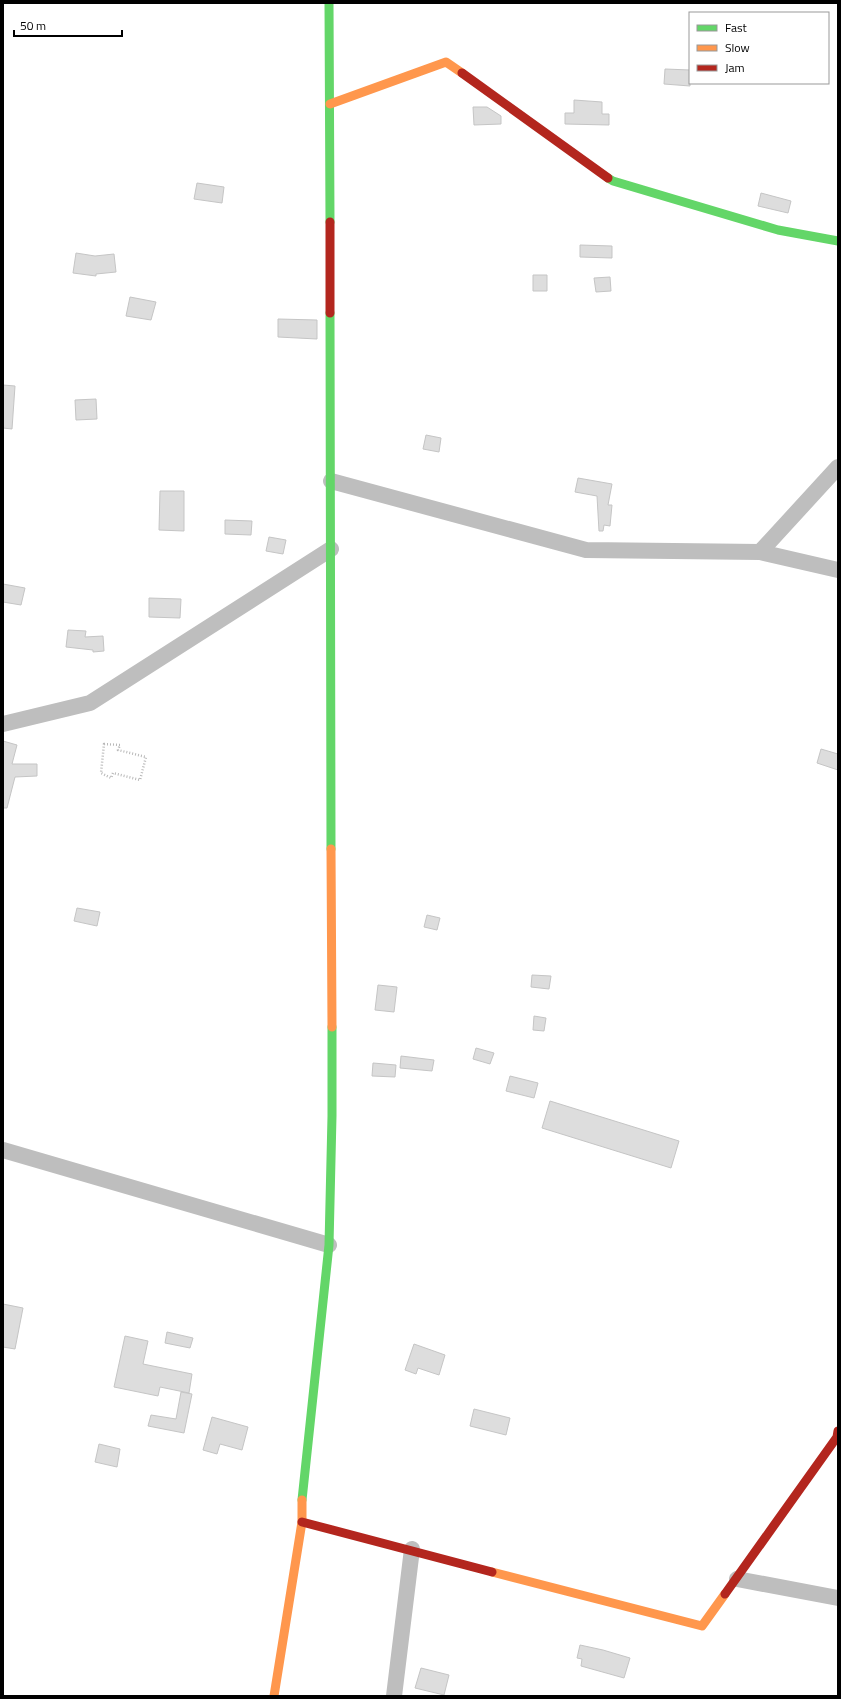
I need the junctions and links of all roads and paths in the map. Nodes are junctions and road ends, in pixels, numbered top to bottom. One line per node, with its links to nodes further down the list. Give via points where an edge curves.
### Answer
1 (329, 3): 2 (main road)
2 (330, 104): 3 (main road, via 446,62 613,181 778,230); 5 (main road)
3 (838, 241)
4 (838, 467): 7 (street)
5 (330, 481): 6 (main road); 7 (street, via 586,550)
6 (330, 549): 9 (street, via 90,703); 12 (main road, via 332,1116)
7 (760, 552): 8 (street)
8 (838, 570)
9 (3, 724)
10 (101, 773): 10 (path, via 104,744 120,745 118,750 146,757 140,780 113,773 111,778)
11 (3, 1150): 12 (street)
12 (329, 1245): 14 (main road, via 302,1491)
13 (838, 1431): 16 (main road, via 837,1437)
14 (302, 1522): 15 (main road); 18 (main road)
15 (412, 1549): 16 (main road, via 702,1626); 19 (street)
16 (737, 1579): 17 (street)
17 (838, 1598)
18 (274, 1696)
19 (394, 1696)

